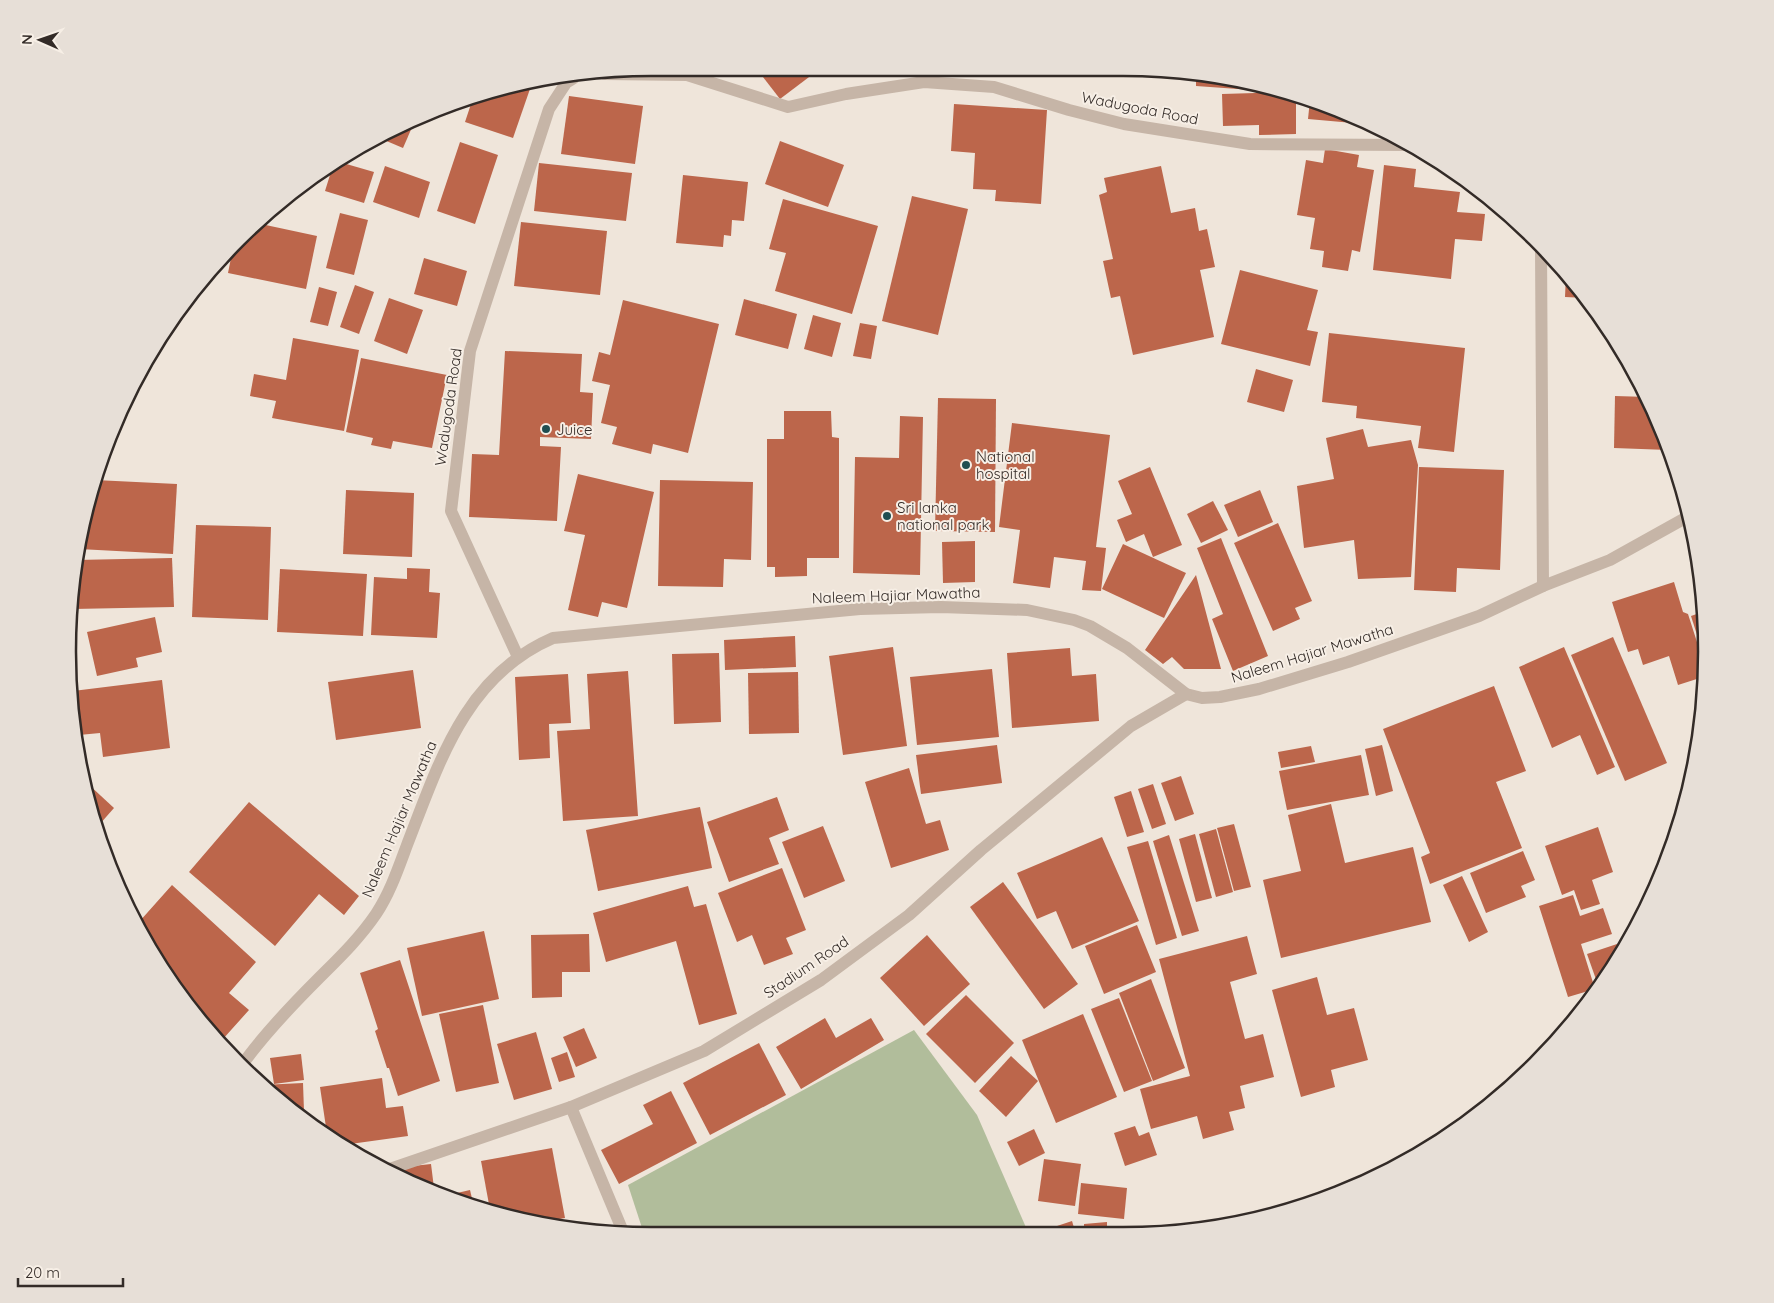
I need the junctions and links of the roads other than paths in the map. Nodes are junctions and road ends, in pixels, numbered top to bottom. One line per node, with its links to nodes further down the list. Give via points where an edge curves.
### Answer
1 (690, 76): 3 (street, Wadugoda Road, via 788,107 924,82 994,87 1124,124 1250,144)
2 (567, 82): 7 (street, Wadugoda Road, via 549,109 470,351 450,511)
3 (1394, 145)
4 (1541, 258): 6 (street)
5 (1682, 520): 6 (street, Naleem Hajiar Mawatha, via 1610,560)
6 (1544, 586): 8 (street, Naleem Hajiar Mawatha, via 1479,616 1259,689 1220,697 1202,698)
7 (518, 657): 8 (street, Naleem Hajiar Mawatha, via 553,638 766,616 941,607 1027,610 1090,626 1126,648); 9 (street, Naleem Hajiar Mawatha, via 478,696 438,763 394,880 375,915 351,946 285,1013)
8 (1186, 694): 10 (street, Stadium Road, via 1131,726 981,850 909,915 821,980 704,1051)
9 (247, 1059)
10 (572, 1107): 11 (street, Stadium Road); 12 (street)
11 (397, 1167)
12 (621, 1226)

